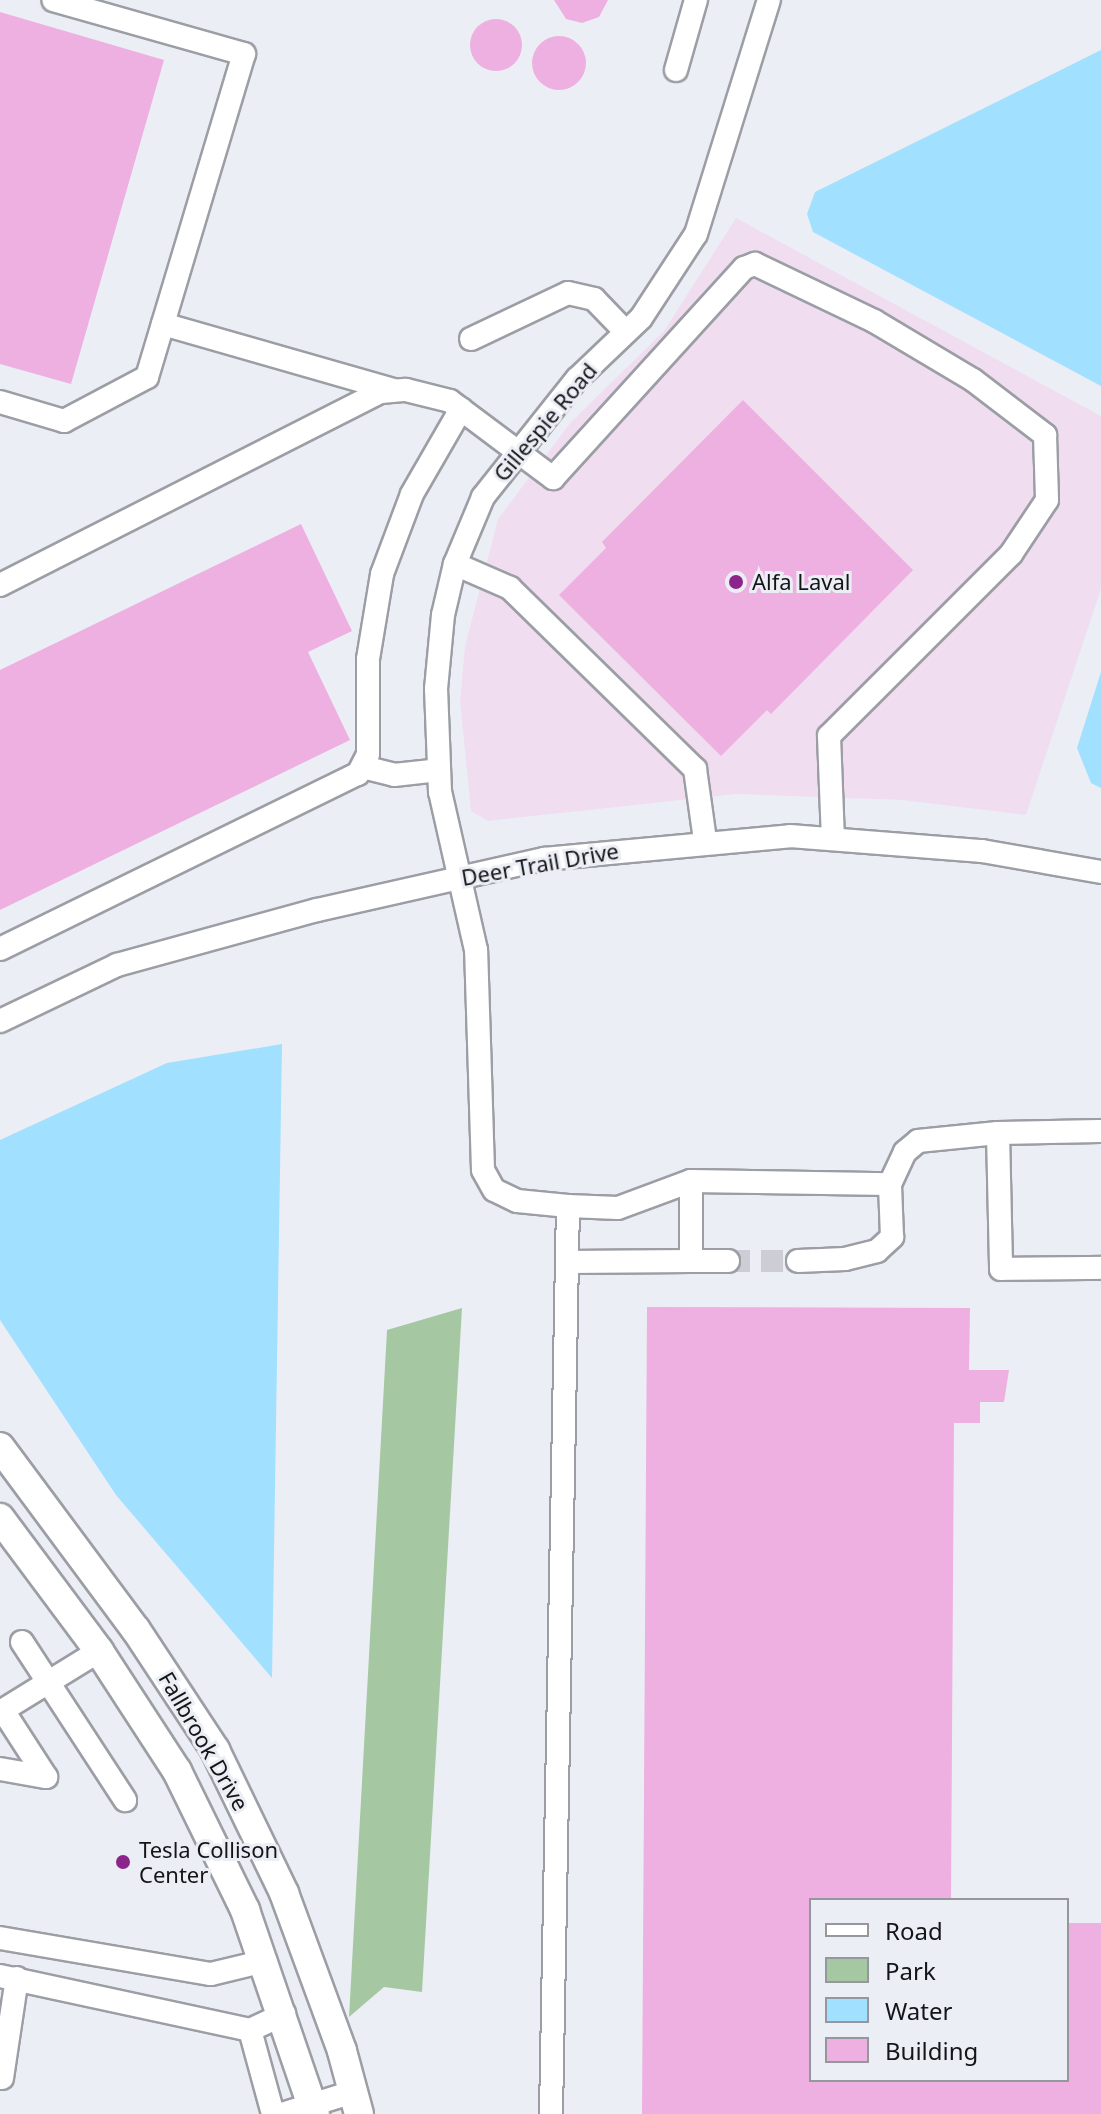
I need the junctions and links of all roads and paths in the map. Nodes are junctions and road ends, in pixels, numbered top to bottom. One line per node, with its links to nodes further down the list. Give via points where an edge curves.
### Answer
1 (53, 0): 5 (street, via 244,54)
2 (696, 0): 4 (street)
3 (769, 0): 6 (street, Gillespie Road, via 696,234)
4 (676, 70)
5 (163, 324): 8 (street); 9 (street, via 147,377 64,421)
6 (626, 332): 7 (street, via 594,299 568,293); 11 (street, Gillespie Road, via 577,379)
7 (471, 339)
8 (396, 391): 10 (street, via 436,395); 13 (street, via 358,401)
9 (0, 402)
10 (461, 409): 11 (street); 14 (street, via 412,494 382,574 368,659 368,754)
11 (517, 450): 12 (street, Gillespie Road, via 483,497); 16 (street, via 553,478 744,268 755,264 874,321 973,380 1045,435 1047,500 1011,554 829,736)
12 (455, 564): 15 (street, Gillespie Road, via 443,615 436,689); 17 (street, via 510,588 695,769)
13 (0, 585)
14 (363, 767): 15 (street, via 394,775); 20 (street)
15 (439, 770): 19 (street, Gillespie Road)
16 (833, 839): 17 (street, Deer Trail Drive); 18 (street, Deer Trail Drive, via 982,851)
17 (705, 840): 19 (street, Deer Trail Drive, via 544,859)
18 (1101, 872)
19 (461, 877): 21 (street, Deer Trail Drive, via 117,965); 26 (street, Gillespie Road, via 476,950 483,1170 494,1190 517,1201)
20 (0, 949)
21 (0, 1021)
22 (1101, 1131): 23 (street)
23 (998, 1133): 25 (street, via 918,1141 905,1152); 31 (street, via 1001,1269)
24 (691, 1181): 25 (street); 26 (street, Gillespie Road, via 618,1208); 27 (street)
25 (890, 1184): 29 (street, via 892,1237 877,1251)
26 (568, 1206): 30 (street)
27 (691, 1261): 28 (street); 30 (street)
28 (728, 1261)
29 (798, 1261)
30 (567, 1262): 53 (street)
31 (1101, 1268)
32 (0, 1447): 33 (main road, Fallbrook Drive)
33 (32, 1489): 34 (main road); 41 (main road, Fallbrook Drive, via 177,1689)
34 (0, 1516): 36 (main road, Fallbrook Drive)
35 (22, 1642): 37 (street)
36 (99, 1651): 37 (street); 42 (main road, Fallbrook Drive, via 177,1771)
37 (49, 1683): 38 (street); 40 (street)
38 (2, 1712): 39 (street, via 46,1777)
39 (0, 1769)
40 (125, 1800)
41 (256, 1834): 42 (main road); 49 (main road, Fallbrook Drive, via 314,1969)
42 (218, 1853): 44 (main road, Fallbrook Drive)
43 (0, 1938): 44 (street, via 211,1974)
44 (265, 1961): 46 (main road, Fallbrook Drive)
45 (8, 1977): 47 (street); 48 (street)
46 (284, 2014): 47 (street); 50 (main road, Fallbrook Drive)
47 (250, 2030): 51 (street)
48 (2, 2078)
49 (356, 2103): 50 (street)
50 (313, 2109): 52 (street)
51 (273, 2114)
52 (282, 2114)
53 (551, 2114)

